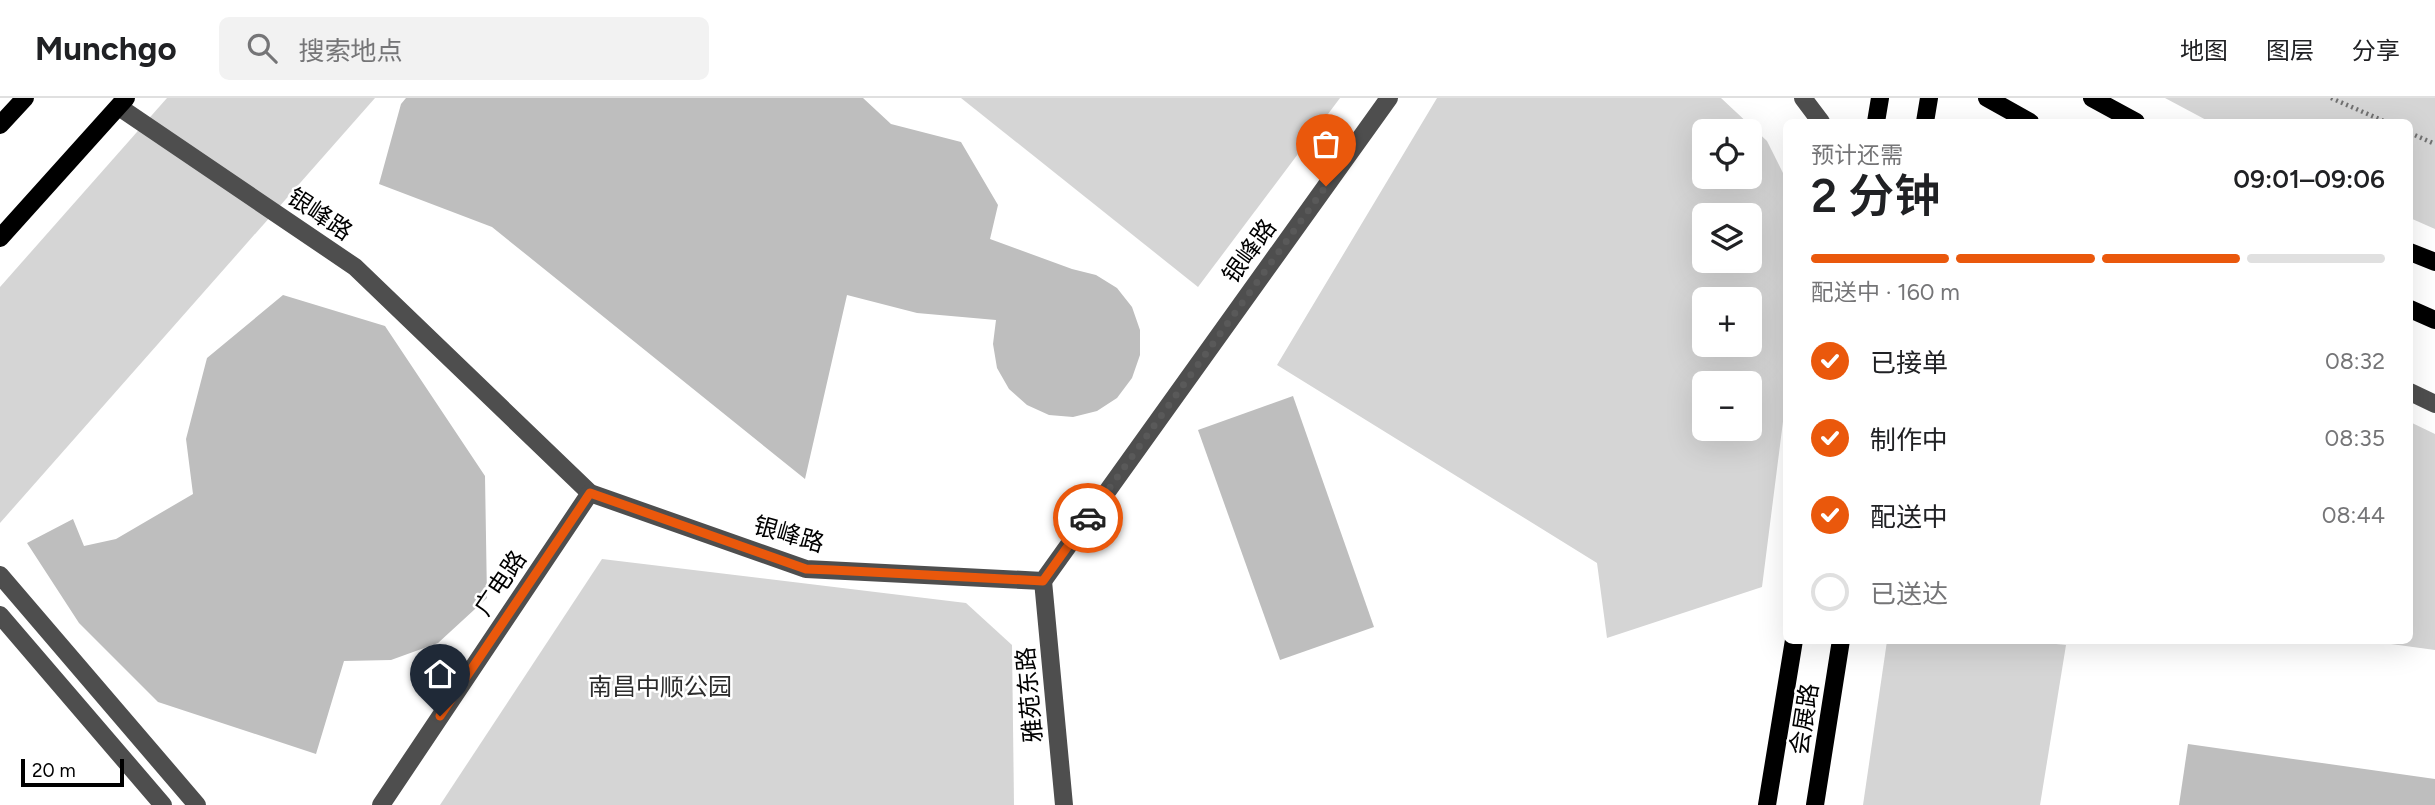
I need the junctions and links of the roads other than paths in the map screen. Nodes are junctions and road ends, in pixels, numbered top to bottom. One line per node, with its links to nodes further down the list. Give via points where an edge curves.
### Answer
1 (25, 98): 14 (main road)
2 (1389, 98): 24 (street, 银峰路)
3 (1803, 98): 9 (street)
4 (1880, 98): 10 (main road)
5 (1929, 98): 11 (main road)
6 (1987, 98): 12 (main road)
7 (2092, 98): 13 (main road)
8 (123, 102): 15 (main road); 22 (street, 银峰路, via 355,267)
9 (1819, 119)
10 (1876, 119)
11 (1926, 119)
12 (2025, 119)
13 (2131, 119)
14 (0, 125)
15 (0, 238)
16 (2413, 252): 17 (main road)
17 (2435, 262)
18 (2413, 310): 19 (main road)
19 (2435, 320)
20 (2413, 393): 21 (street)
21 (2435, 404)
22 (590, 493): 24 (street, 银峰路, via 806,569); 30 (street, 广电路)
23 (0, 575): 29 (street)
24 (1043, 581): 31 (street, 雅苑东路)
25 (0, 615): 28 (street)
26 (1793, 644): 32 (main road, 会展路)
27 (1840, 644): 33 (main road, 会展路)
28 (163, 805)
29 (197, 805)
30 (381, 805)
31 (1064, 805)
32 (1767, 805)
33 (1815, 805)

